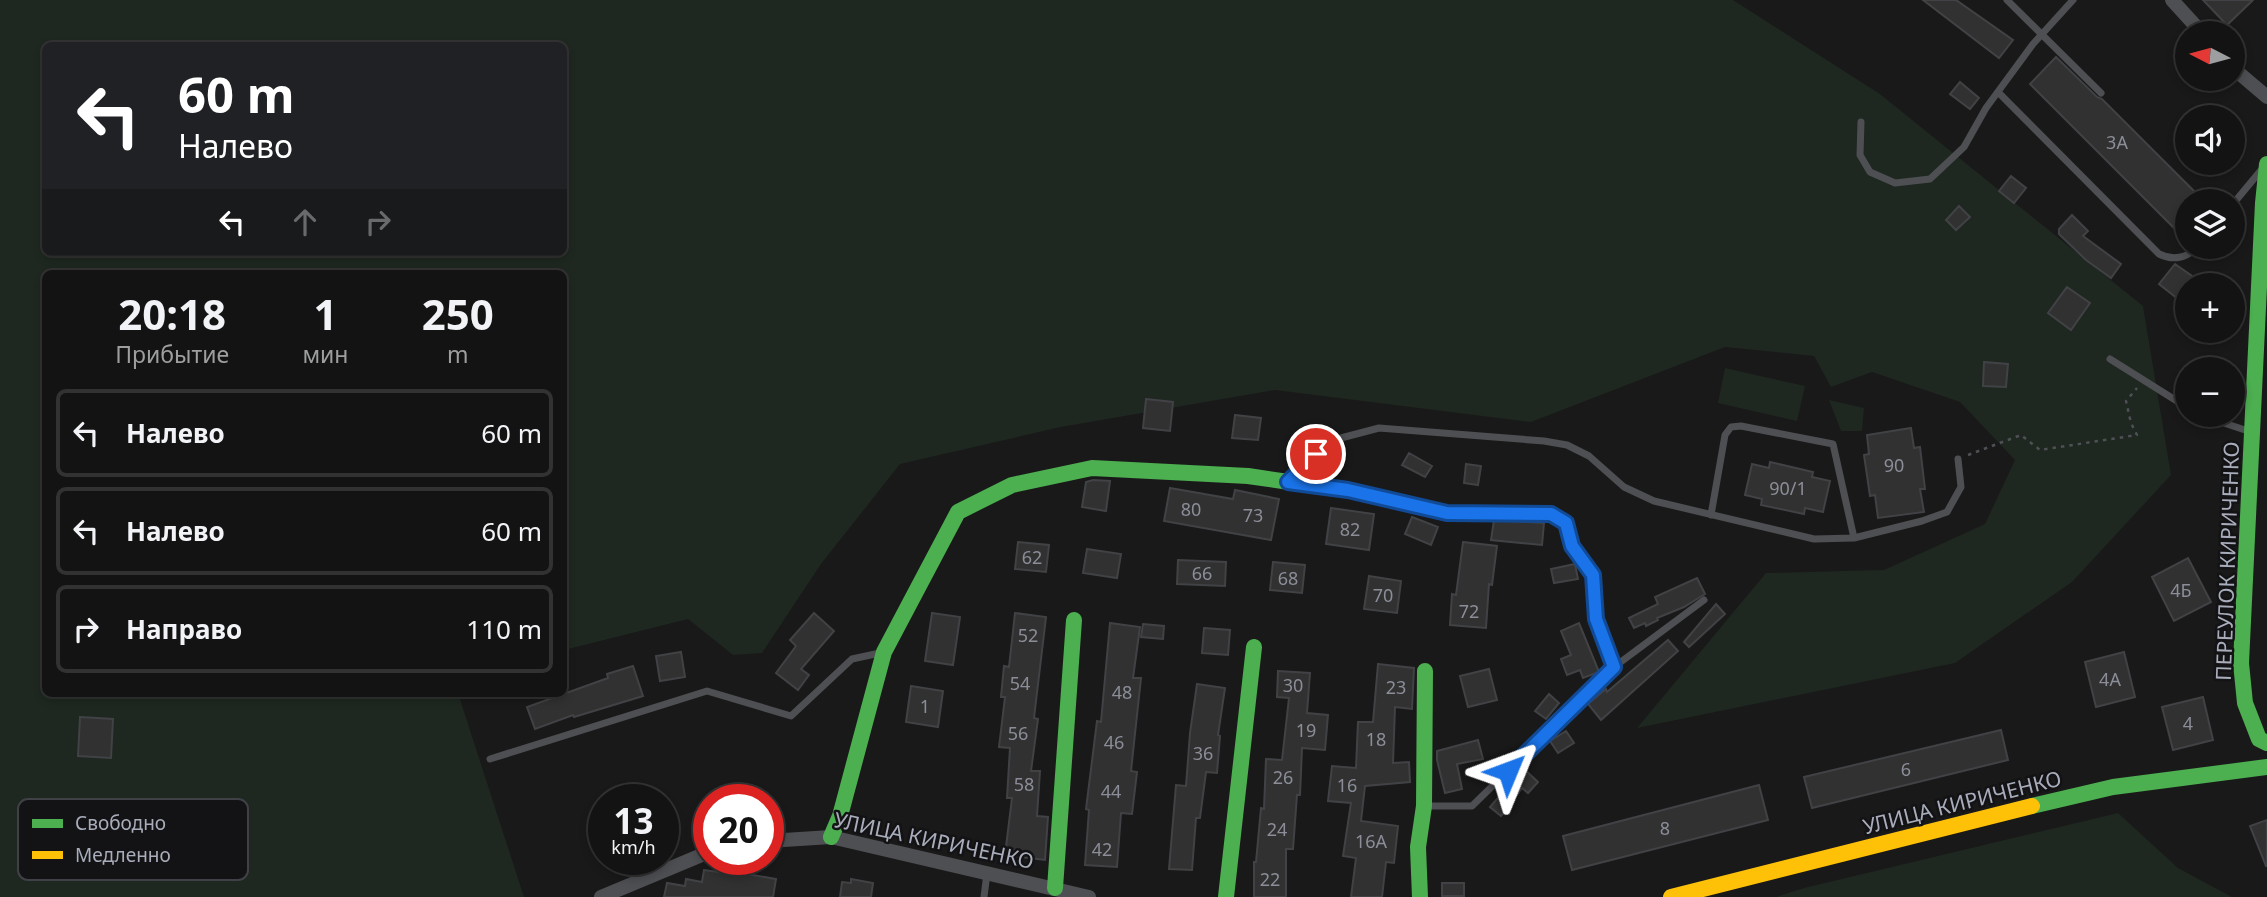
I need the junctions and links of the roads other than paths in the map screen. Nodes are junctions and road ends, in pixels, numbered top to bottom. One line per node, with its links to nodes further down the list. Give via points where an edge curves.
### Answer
1 (2007, 0): 5 (lane)
2 (2073, 0): 5 (lane)
3 (2172, 0): 4 (street)
4 (2191, 21)
5 (2042, 34): 7 (lane); 8 (lane)
6 (2245, 78): 9 (street)
7 (1998, 92): 10 (lane, via 1964,147 1930,179 1895,183 1870,172 1860,155); 13 (lane, via 2160,254)
8 (2101, 93)
9 (2267, 97)
10 (1861, 122)
11 (2267, 163): 12 (lane); 17 (street, ПЕРЕУЛОК КИРИЧЕНКО)
12 (2245, 190)
13 (2175, 257)
14 (2110, 359): 15 (lane)
15 (2175, 400)
16 (2237, 427): 17 (lane)
17 (2252, 432): 29 (street, ПЕРЕУЛОК КИРИЧЕНКО, via 2241,663 2245,703 2259,739)
18 (1958, 459): 22 (lane, via 1961,487 1947,512)
19 (1288, 482): 20 (street, via 1348,490); 21 (lane, via 1316,454 1341,438 1379,428 1567,445 1589,456 1624,487 1654,501); 26 (street, via 1092,468 1012,485 958,512)
20 (1447, 513): 27 (lane, via 1551,514 1566,523 1572,546 1593,575 1596,619)
21 (1712, 514): 22 (lane, via 1814,539); 22 (lane, via 1725,435 1731,427 1741,426 1833,444)
22 (1854, 538)
23 (1704, 600): 27 (lane)
24 (1074, 620): 37 (street)
25 (1254, 647): 41 (street)
26 (884, 652): 30 (lane, via 852,659 791,716 707,691); 33 (street)
27 (1614, 667): 32 (lane, via 1472,806)
28 (1425, 671): 32 (street)
29 (2267, 743)
30 (490, 759)
31 (2267, 767): 43 (street, УЛИЦА КИРИЧЕНКО, via 2113,787)
32 (1424, 806): 42 (street, via 1418,847)
33 (831, 837): 34 (street, УЛИЦА КИРИЧЕНКО); 36 (street, УЛИЦА КИРИЧЕНКО)
34 (784, 840)
35 (693, 859): 38 (street)
36 (987, 872): 37 (street, УЛИЦА КИРИЧЕНКО); 39 (lane)
37 (1055, 888): 40 (street, УЛИЦА КИРИЧЕНКО)
38 (601, 897)
39 (984, 897)
40 (1089, 897)
41 (1226, 897)
42 (1420, 897)
43 (1671, 897)

